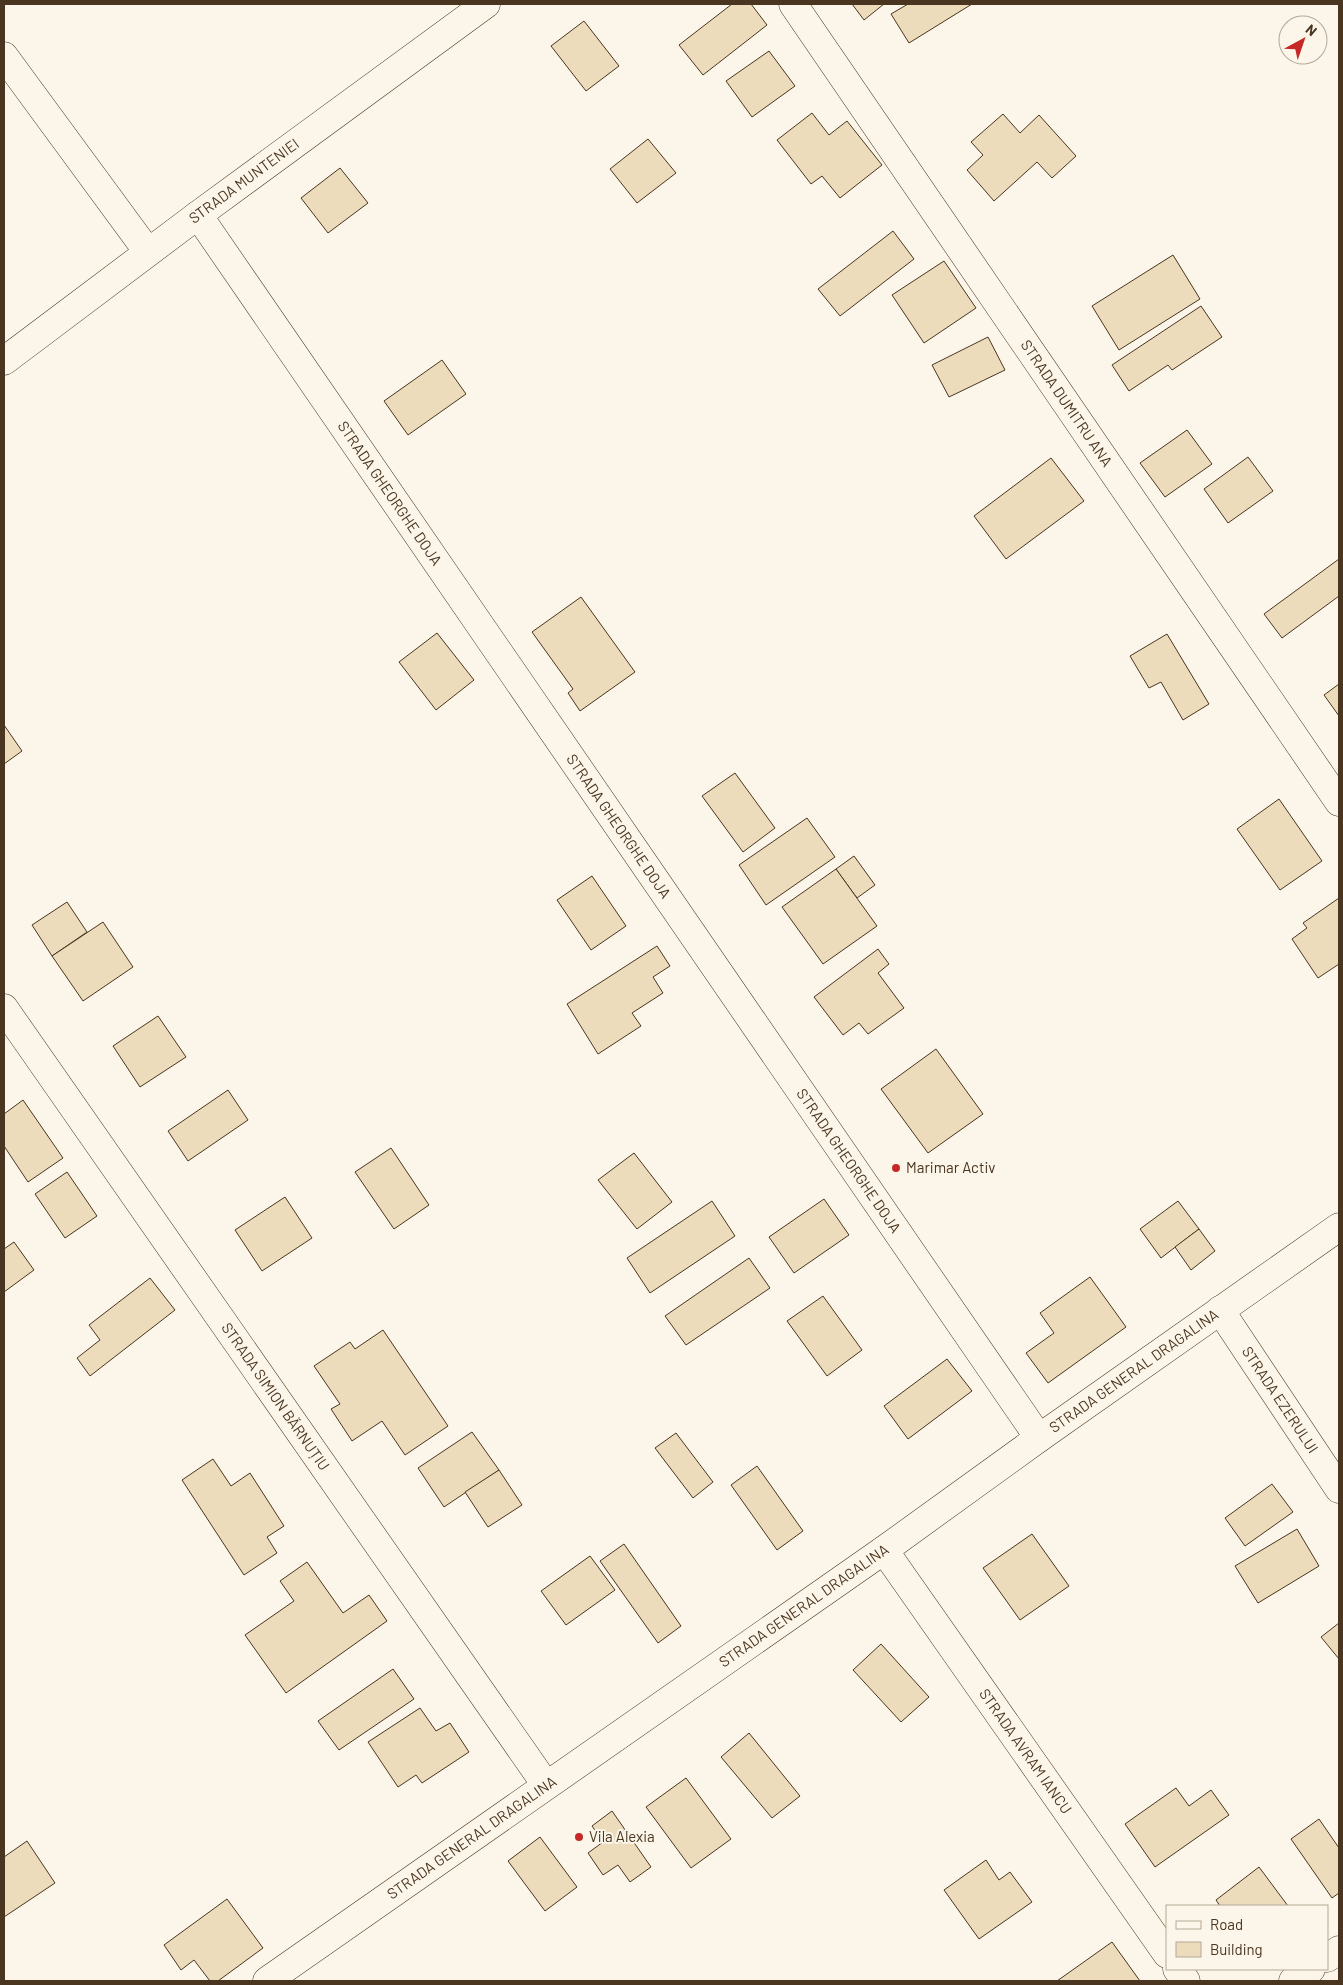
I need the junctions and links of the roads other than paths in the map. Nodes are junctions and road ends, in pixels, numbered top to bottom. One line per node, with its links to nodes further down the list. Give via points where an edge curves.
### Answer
1 (486, 4): 4 (street, STRADA MUNTENIEI)
2 (793, 4): 7 (street, STRADA DUMITRU ANA)
3 (4, 56): 5 (street)
4 (198, 214): 5 (street, STRADA MUNTENIEI); 11 (street, STRADA GHEORGHE DOJA)
5 (148, 252): 6 (street, STRADA MUNTENIEI)
6 (4, 361)
7 (1339, 802)
8 (4, 1008): 14 (street, STRADA SIMION BĂRNUȚIU)
9 (1339, 1227): 10 (street, STRADA GENERAL DRAGALINA)
10 (1220, 1310): 11 (street, STRADA GENERAL DRAGALINA); 12 (street, STRADA EZERULUI)
11 (1039, 1438): 13 (street, STRADA GENERAL DRAGALINA)
12 (1339, 1489)
13 (884, 1550): 14 (street, STRADA GENERAL DRAGALINA); 16 (street, STRADA AVRAM IANCU)
14 (546, 1785): 20 (street, STRADA GENERAL DRAGALINA)
15 (1339, 1950): 17 (street)
16 (1166, 1953)
17 (1328, 1957)
18 (1178, 1970): 21 (street)
19 (1310, 1970): 22 (street)
20 (267, 1981)
21 (1186, 1981)
22 (1293, 1981)

